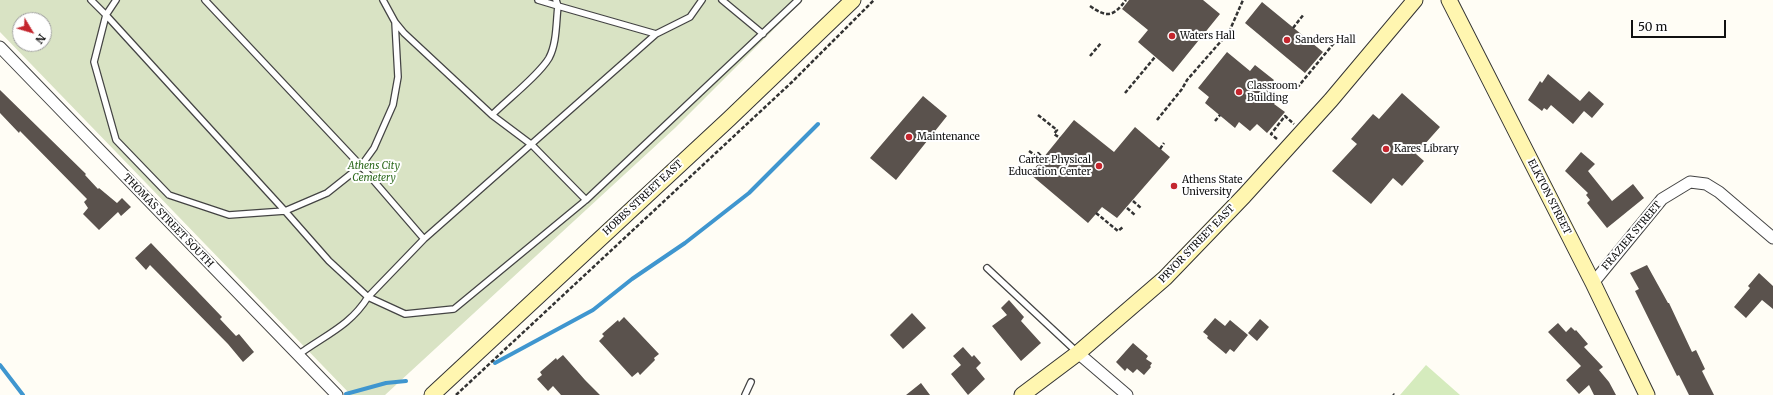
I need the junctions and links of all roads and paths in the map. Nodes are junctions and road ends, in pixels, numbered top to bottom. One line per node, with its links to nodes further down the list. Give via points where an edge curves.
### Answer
1 (91, 0): 18 (lane)
2 (116, 0): 18 (lane)
3 (205, 0): 43 (lane)
4 (383, 0): 19 (lane)
5 (538, 0): 15 (lane)
6 (702, 0): 21 (lane, via 690,18)
7 (724, 0): 22 (lane)
8 (798, 0): 22 (lane)
9 (874, 0): 62 (path, via 792,82)
10 (1126, 0): 16 (path, via 1112,14 1104,14)
11 (1243, 0): 33 (path, via 1228,32)
12 (1415, 0): 57 (street, PRYOR STREET EAST, via 1331,100 1165,278)
13 (1449, 0): 55 (street, ELKTON STREET)
14 (850, 1): 61 (street, HOBBS STREET EAST, via 729,119)
15 (557, 3): 21 (lane); 30 (lane, via 554,42 549,57 538,72)
16 (1090, 6)
17 (1304, 14): 20 (path)
18 (106, 15): 48 (lane); 48 (lane, via 94,62 116,140 169,195 229,215)
19 (395, 22): 30 (lane); 43 (lane, via 398,77 393,105 374,148)
20 (1294, 28)
21 (656, 34): 39 (lane)
22 (763, 34): 44 (lane)
23 (1101, 43): 26 (path)
24 (1334, 43): 28 (path)
25 (0, 48): 58 (street, THOMAS STREET SOUTH)
26 (1090, 56)
27 (1155, 57): 29 (path)
28 (1297, 88)
29 (1125, 93)
30 (492, 115): 39 (lane)
31 (1038, 115): 36 (path, via 1057,130 1054,134)
32 (1220, 115): 34 (path)
33 (1157, 120)
34 (1215, 121)
35 (1294, 124): 37 (path, via 1285,116 1277,123 1271,134)
36 (1060, 138)
37 (1279, 141)
38 (1164, 143): 40 (path)
39 (532, 146): 44 (lane); 53 (lane)
40 (1160, 149)
41 (1029, 150): 42 (path)
42 (1043, 158)
43 (361, 166): 48 (lane, via 327,193); 53 (lane)
44 (586, 200): 56 (lane, via 454,309 405,314)
45 (1133, 201): 47 (path)
46 (1127, 208): 50 (path)
47 (1141, 208)
48 (285, 211): 56 (lane, via 329,261)
49 (1096, 213): 51 (path, via 1118,230)
50 (1135, 214)
51 (1123, 227)
52 (1773, 238): 55 (street, FRAZIER STREET, via 1719,192 1706,184 1690,182 1662,199)
53 (424, 239): 56 (lane)
54 (987, 268): 57 (lane)
55 (1593, 283): 66 (street, ELKTON STREET)
56 (368, 297): 58 (lane, via 361,309 343,326)
57 (1078, 353): 64 (street, PRYOR STREET EAST); 65 (street)
58 (298, 355): 60 (street, THOMAS STREET SOUTH)
59 (751, 382): 63 (lane)
60 (337, 395)
61 (432, 395)
62 (456, 395)
63 (745, 395)
64 (1022, 395)
65 (1127, 395)
66 (1646, 395)

